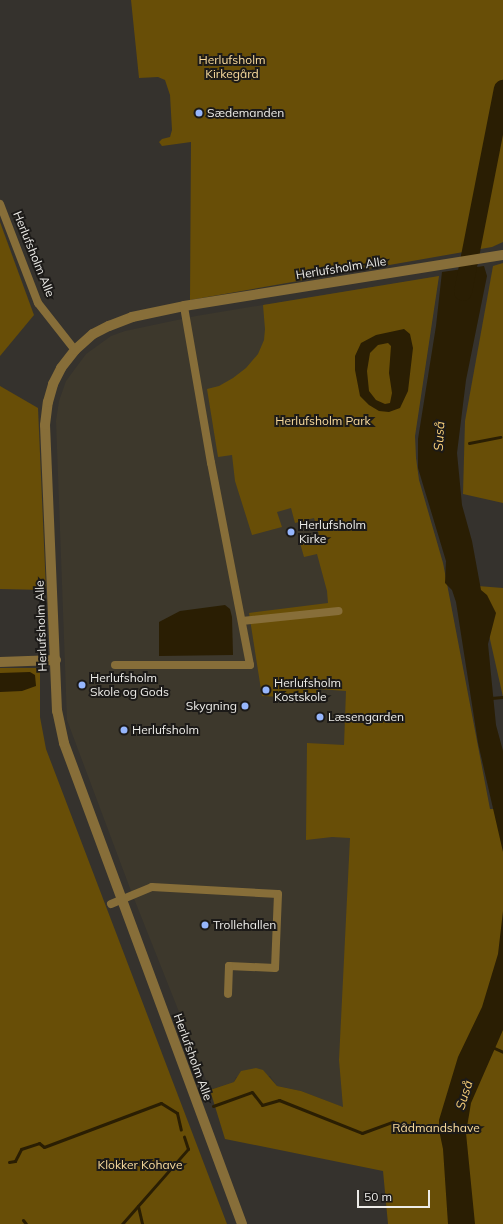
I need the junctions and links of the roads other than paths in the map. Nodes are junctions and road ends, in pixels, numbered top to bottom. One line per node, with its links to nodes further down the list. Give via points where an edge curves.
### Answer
1 (0, 204): 4 (street, Herlufsholm Alle, via 38,303)
2 (500, 256): 3 (street, Herlufsholm Alle)
3 (184, 306): 4 (street, Herlufsholm Alle, via 132,317 109,326 93,334); 6 (street)
4 (76, 350): 7 (street, Herlufsholm Alle, via 61,368 53,384 45,425)
5 (338, 611): 6 (street)
6 (242, 621): 9 (street, via 250,665)
7 (56, 660): 8 (street); 10 (street, Herlufsholm Alle, via 57,711 64,743)
8 (0, 662)
9 (115, 665)
10 (121, 899): 11 (street); 12 (street, via 152,886 278,894 275,968 229,966); 13 (street, Herlufsholm Alle)
11 (111, 904)
12 (228, 994)
13 (242, 1224)

